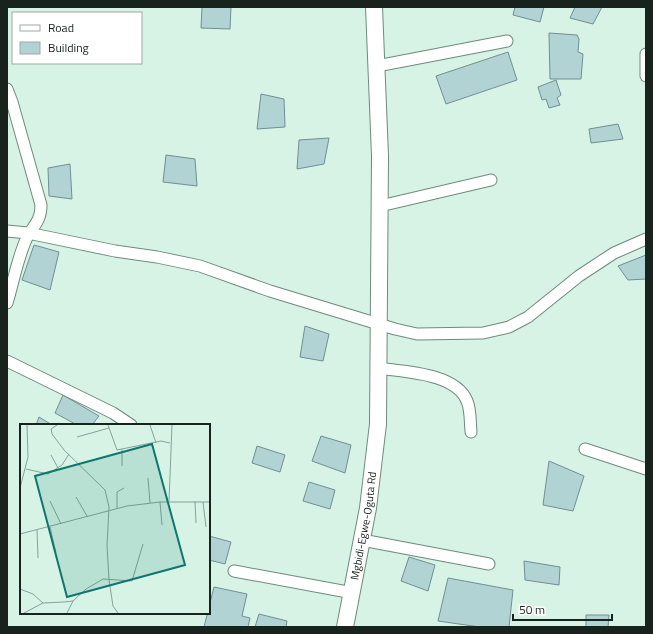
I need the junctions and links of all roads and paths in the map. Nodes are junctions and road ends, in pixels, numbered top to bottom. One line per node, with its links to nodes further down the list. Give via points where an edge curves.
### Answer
1 (374, 7): 4 (street, Mgbidi-Egwe-Oguta Rd)
2 (507, 41): 4 (street)
3 (646, 54): 5 (street)
4 (377, 66): 8 (street, Mgbidi-Egwe-Oguta Rd)
5 (646, 76)
6 (7, 89): 10 (street, via 41,205 40,220)
7 (491, 180): 8 (street)
8 (380, 206): 13 (street, Mgbidi-Egwe-Oguta Rd)
9 (7, 231): 10 (street)
10 (28, 233): 12 (street); 13 (street, via 78,245 200,266 270,291)
11 (646, 239): 13 (street, via 614,253 579,276 528,317 508,327 483,333 418,334)
12 (7, 303)
13 (379, 324): 15 (street, Mgbidi-Egwe-Oguta Rd)
14 (7, 361): 16 (street, via 113,412)
15 (378, 368): 17 (street, via 429,376 448,381 460,389 468,402); 20 (street, Mgbidi-Egwe-Oguta Rd, via 378,424)
16 (130, 424)
17 (471, 432)
18 (585, 449): 19 (street)
19 (646, 469)
20 (362, 540): 21 (street); 23 (street, Mgbidi-Egwe-Oguta Rd)
21 (489, 564)
22 (234, 571): 23 (street)
23 (353, 593): 24 (street, Mgbidi-Egwe-Oguta Rd)
24 (345, 627)

